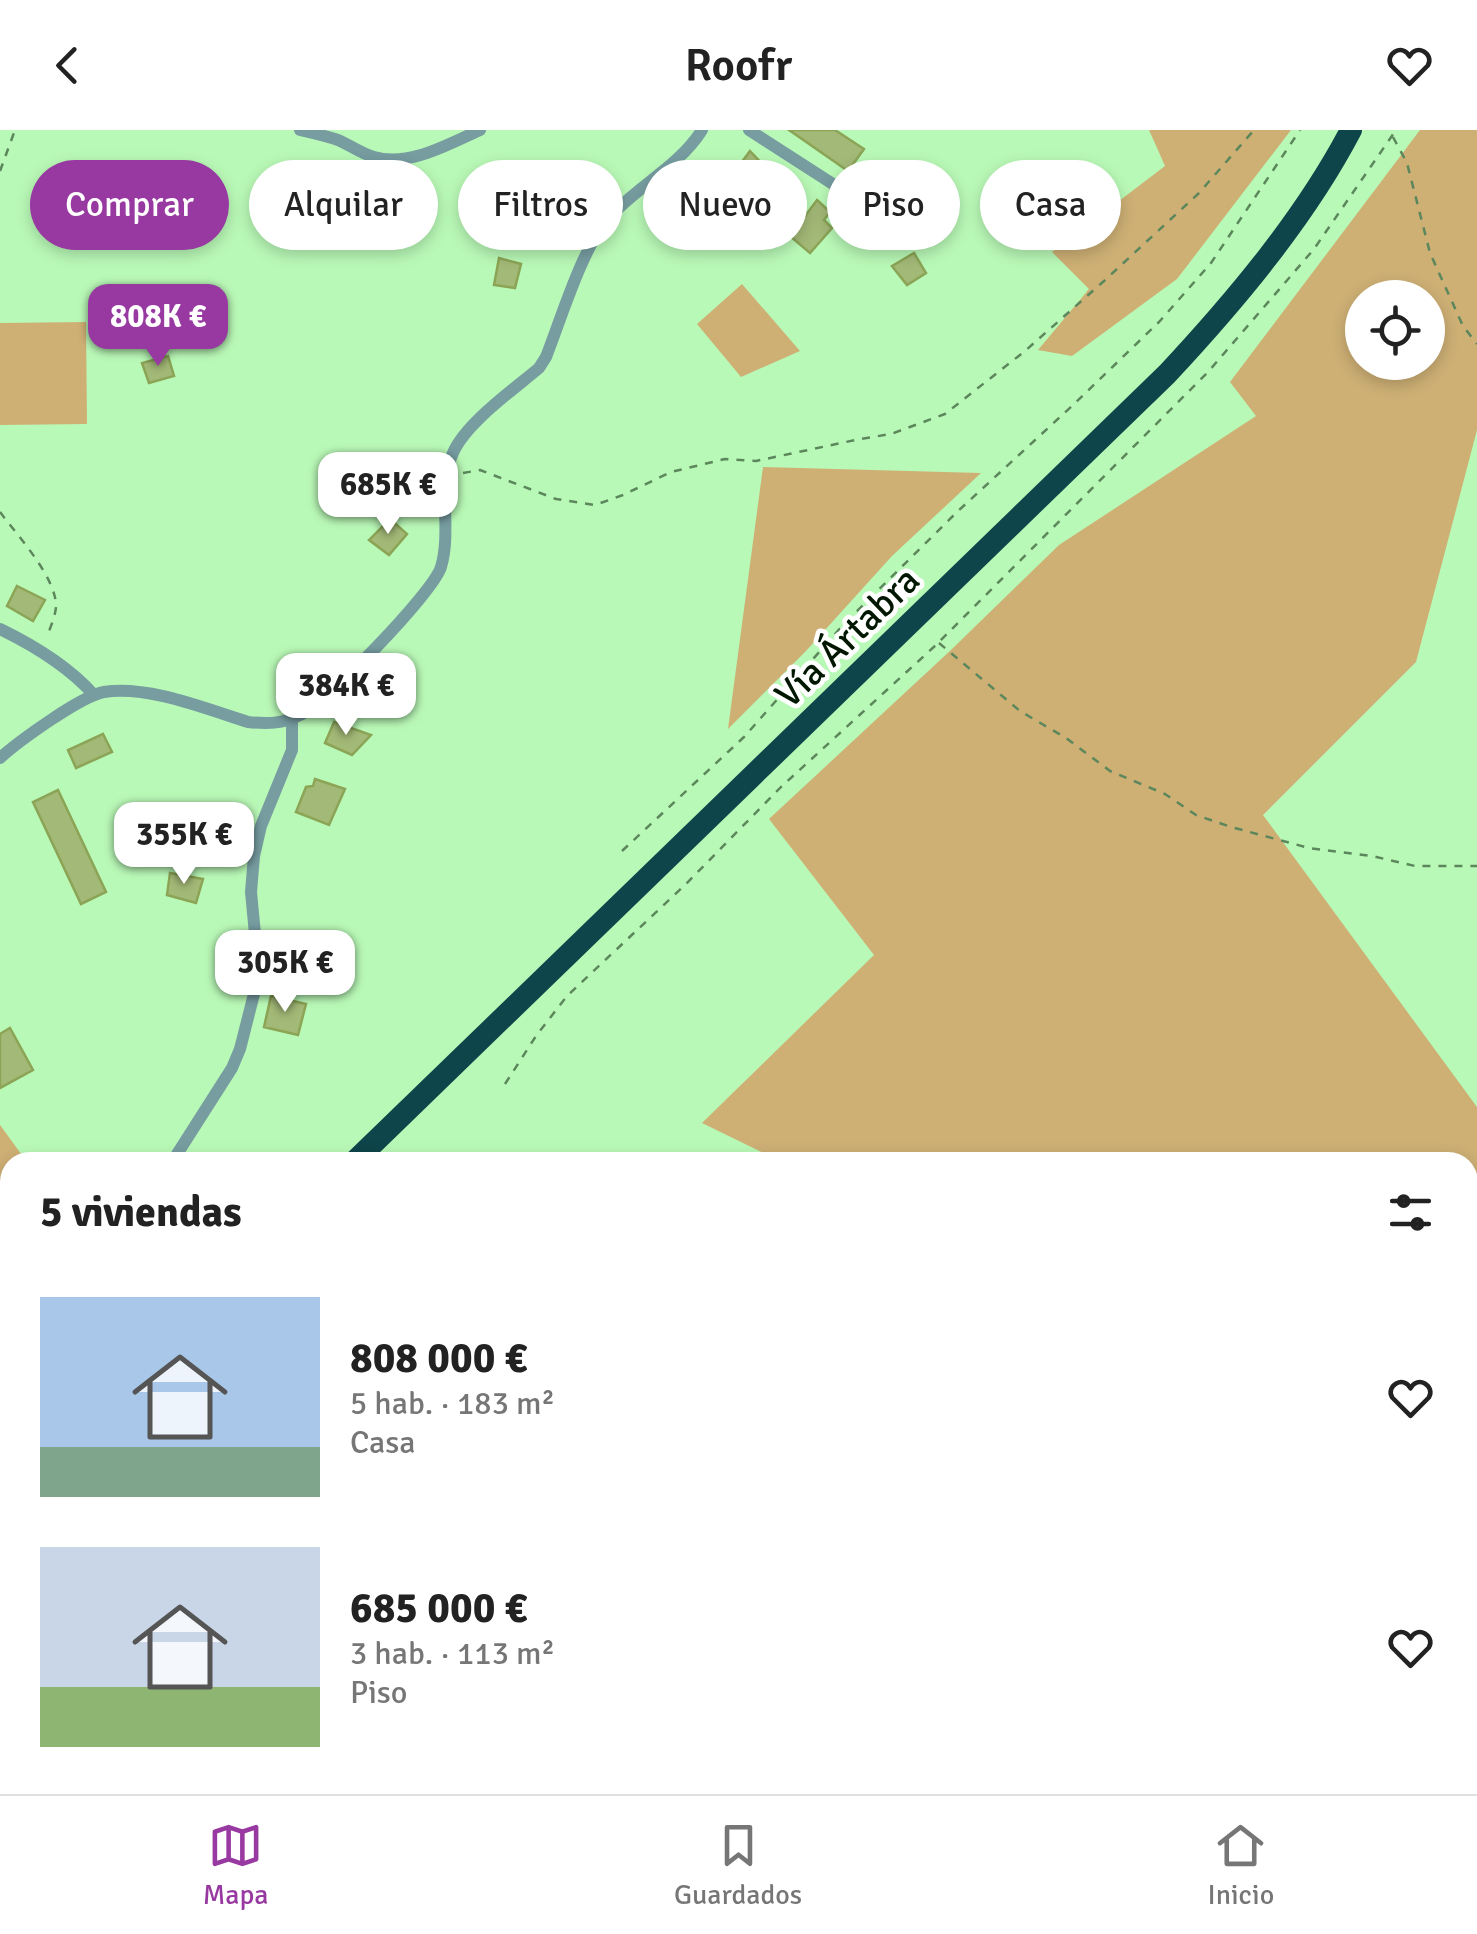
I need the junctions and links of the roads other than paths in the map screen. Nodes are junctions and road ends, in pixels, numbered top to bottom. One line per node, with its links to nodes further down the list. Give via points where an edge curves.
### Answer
1 (300, 130): 2 (street, via 389,159 435,150)
2 (480, 130)
3 (702, 130): 9 (street, via 681,158 604,224 539,368 465,432 447,477 446,543 434,582 322,700)
4 (750, 130): 6 (street)
5 (1351, 130): 12 (highway, Vía Ártabra, via 1262,262 1167,374)
6 (827, 180)
7 (0, 629): 8 (street)
8 (94, 695): 9 (street, via 140,692 248,722); 10 (street)
9 (292, 719): 11 (street, via 292,750 254,856 258,955 240,1049)
10 (0, 758)
11 (178, 1152)
12 (364, 1152)

